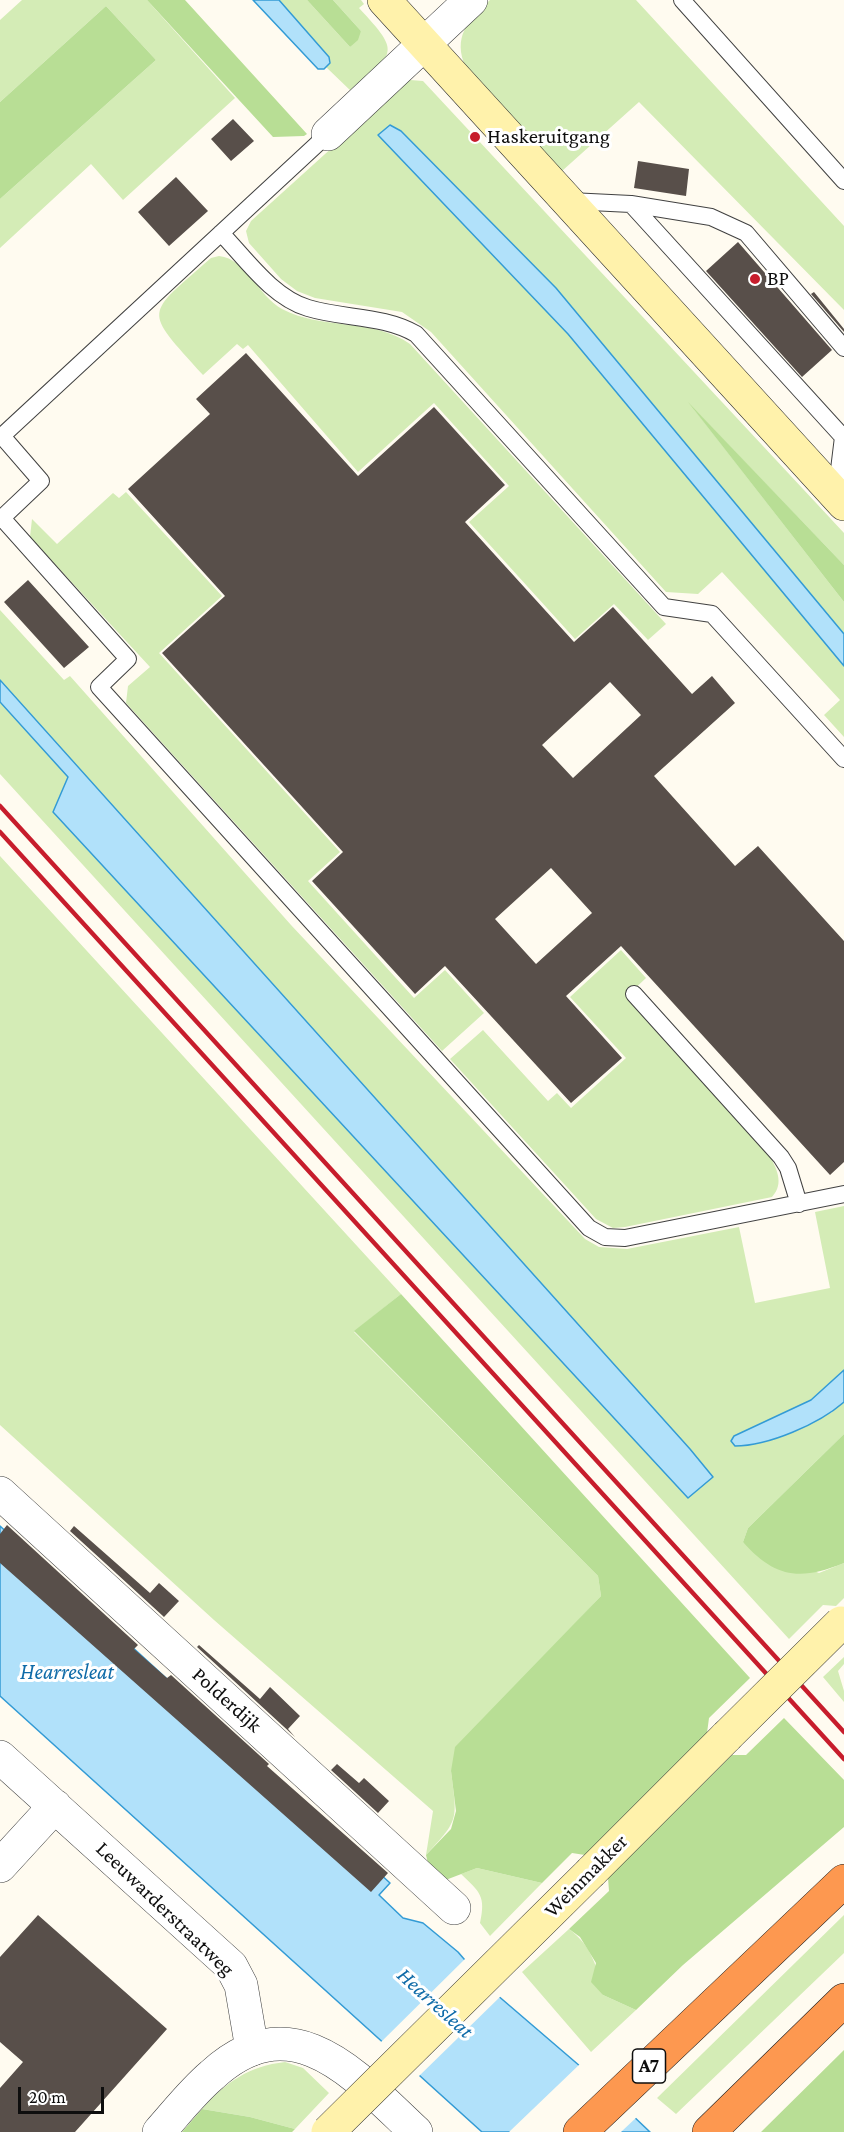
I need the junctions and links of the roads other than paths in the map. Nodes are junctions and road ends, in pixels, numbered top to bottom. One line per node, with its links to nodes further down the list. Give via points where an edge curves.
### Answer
1 (384, 0): 4 (main road)
2 (471, 0): 4 (street)
3 (682, 0): 6 (lane)
4 (423, 43): 5 (street); 7 (main road)
5 (328, 134): 9 (lane)
6 (844, 181)
7 (567, 201): 8 (lane); 12 (main road)
8 (631, 204): 10 (lane, via 711,217 746,232); 11 (lane)
9 (221, 233): 13 (lane, via 273,287 293,302 388,322 416,333 664,607 712,615); 16 (lane, via 2,436 41,481 2,518 128,659 99,687 589,1228 605,1237 625,1238)
10 (844, 348)
11 (844, 433): 12 (lane)
12 (840, 499)
13 (844, 759)
14 (634, 994): 16 (lane, via 781,1156)
15 (844, 1194): 16 (lane)
16 (799, 1204)
17 (0, 1493): 23 (street, Polderdijk)
18 (842, 1622): 27 (main road, Weinmakker, bridge)
19 (0, 1757): 20 (street, Leeuwarderstraatweg)
20 (55, 1806): 21 (street); 25 (street, Leeuwarderstraatweg, via 231,1966 241,1984)
21 (0, 1866)
22 (844, 1881): 29 (highway, A7)
23 (453, 1908)
24 (844, 2000): 30 (highway)
25 (252, 2049): 26 (street, via 212,2074); 28 (street, via 290,2044 327,2055)
26 (159, 2132)
27 (328, 2132)
28 (416, 2132)
29 (580, 2132)
30 (709, 2132)

